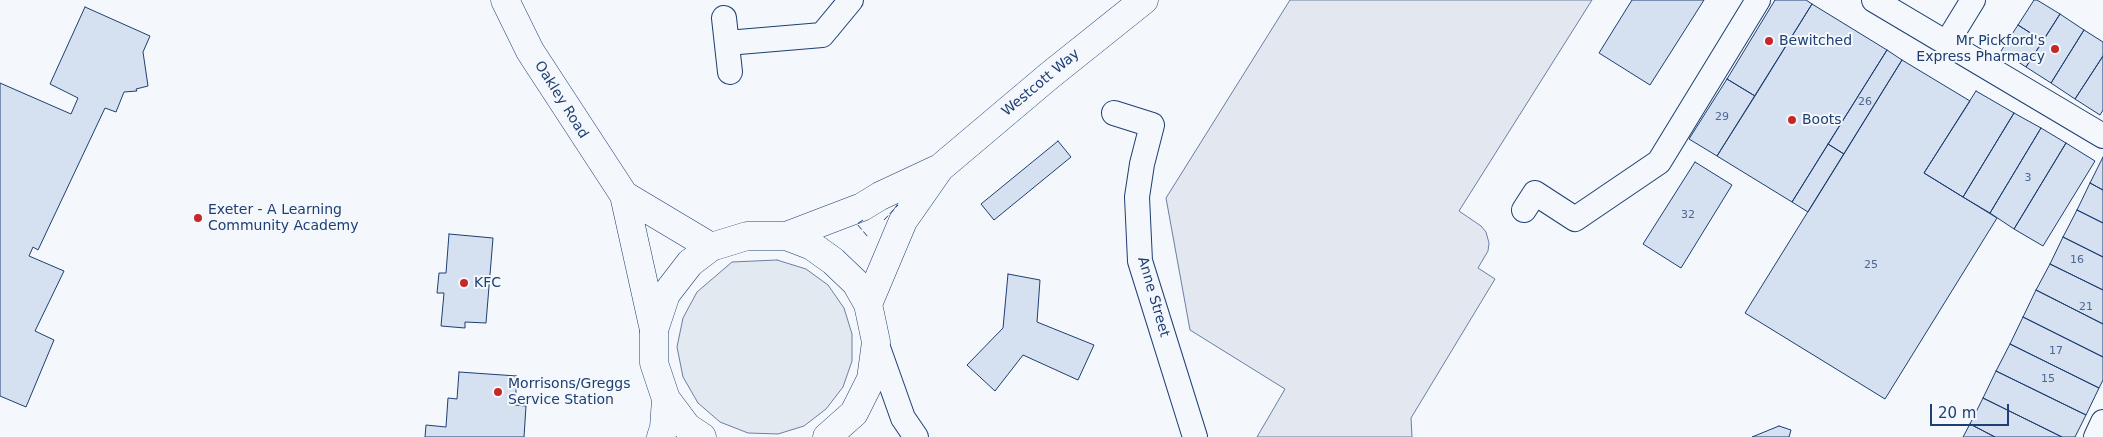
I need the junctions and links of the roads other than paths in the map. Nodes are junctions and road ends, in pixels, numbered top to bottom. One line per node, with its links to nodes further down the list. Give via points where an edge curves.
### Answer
1 (505, 0): 14 (main road, Oakley Road, via 554,91)
2 (850, 0): 8 (street, via 822,35)
3 (1144, 0): 13 (main road, Westcott Way)
4 (1758, 0): 15 (street, via 1659,162 1575,219)
5 (1874, 0): 9 (street)
6 (1973, 0): 9 (street)
7 (724, 18): 8 (street)
8 (727, 43): 10 (street)
9 (1946, 44): 12 (street)
10 (730, 72)
11 (1114, 112): 27 (street, Anne Street, via 1152,125 1137,197 1140,261)
12 (2103, 136)
13 (940, 168): 16 (main road, Westcott Way, via 862,207); 18 (main road, Westcott Way, via 903,221)
14 (624, 196): 17 (main road); 19 (main road)
15 (1536, 211)
16 (786, 236): 17 (main road, via 747,236); 18 (main road, via 812,246 833,261 856,283)
17 (711, 247): 19 (main road, via 690,263 666,294)
18 (868, 304): 20 (main road)
19 (654, 330): 21 (main road, via 654,362)
20 (876, 342): 25 (main road, via 871,379 854,413); 26 (street, via 903,418)
21 (666, 399): 23 (main road); 24 (main road, via 687,427)
22 (2103, 422): 28 (street)
23 (661, 437)
24 (702, 437)
25 (827, 437)
26 (916, 437)
27 (1195, 437)
28 (2096, 437)

